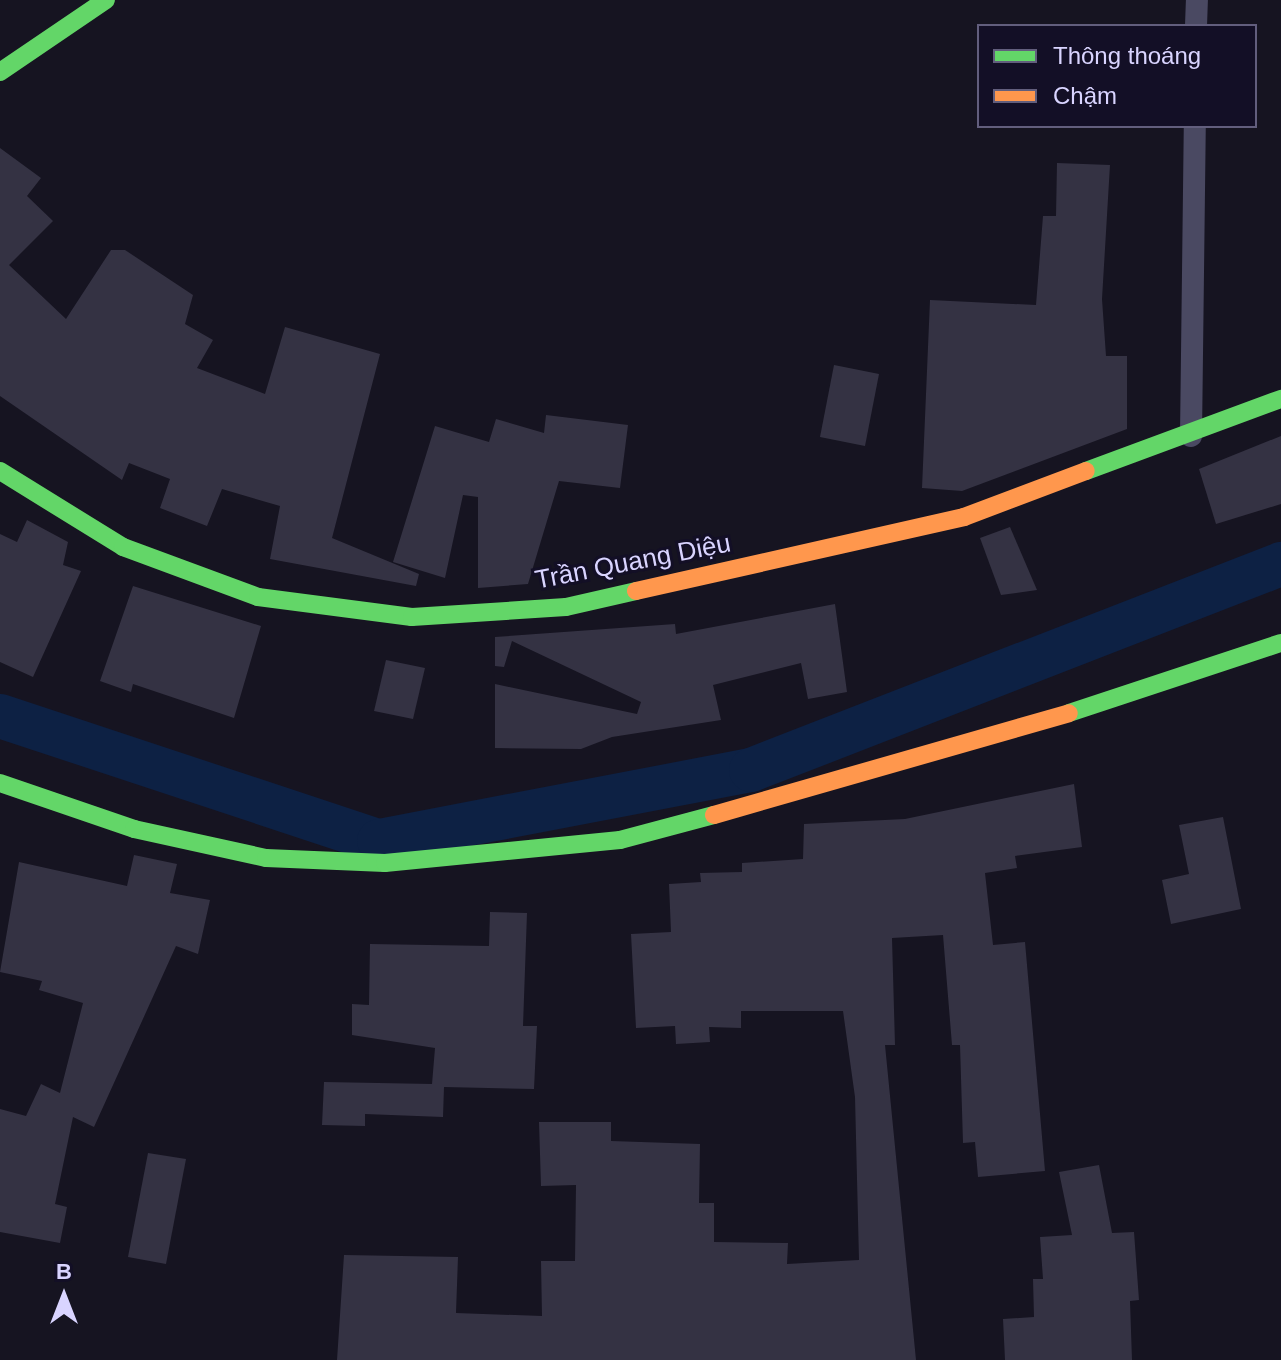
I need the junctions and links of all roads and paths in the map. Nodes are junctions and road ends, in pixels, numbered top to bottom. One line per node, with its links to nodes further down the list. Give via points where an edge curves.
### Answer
1 (106, 0): 4 (street)
2 (1197, 0): 3 (lane)
3 (1196, 24)
4 (0, 72)
5 (1195, 128): 7 (lane)
6 (1281, 399): 7 (street, Trần Quang Diệu)
7 (1191, 436): 8 (street, Trần Quang Diệu, via 964,517 566,607 412,617 258,597 123,547)
8 (0, 471)
9 (1281, 643): 10 (street, via 923,761 620,840 385,863 266,858 134,829)
10 (0, 783)

